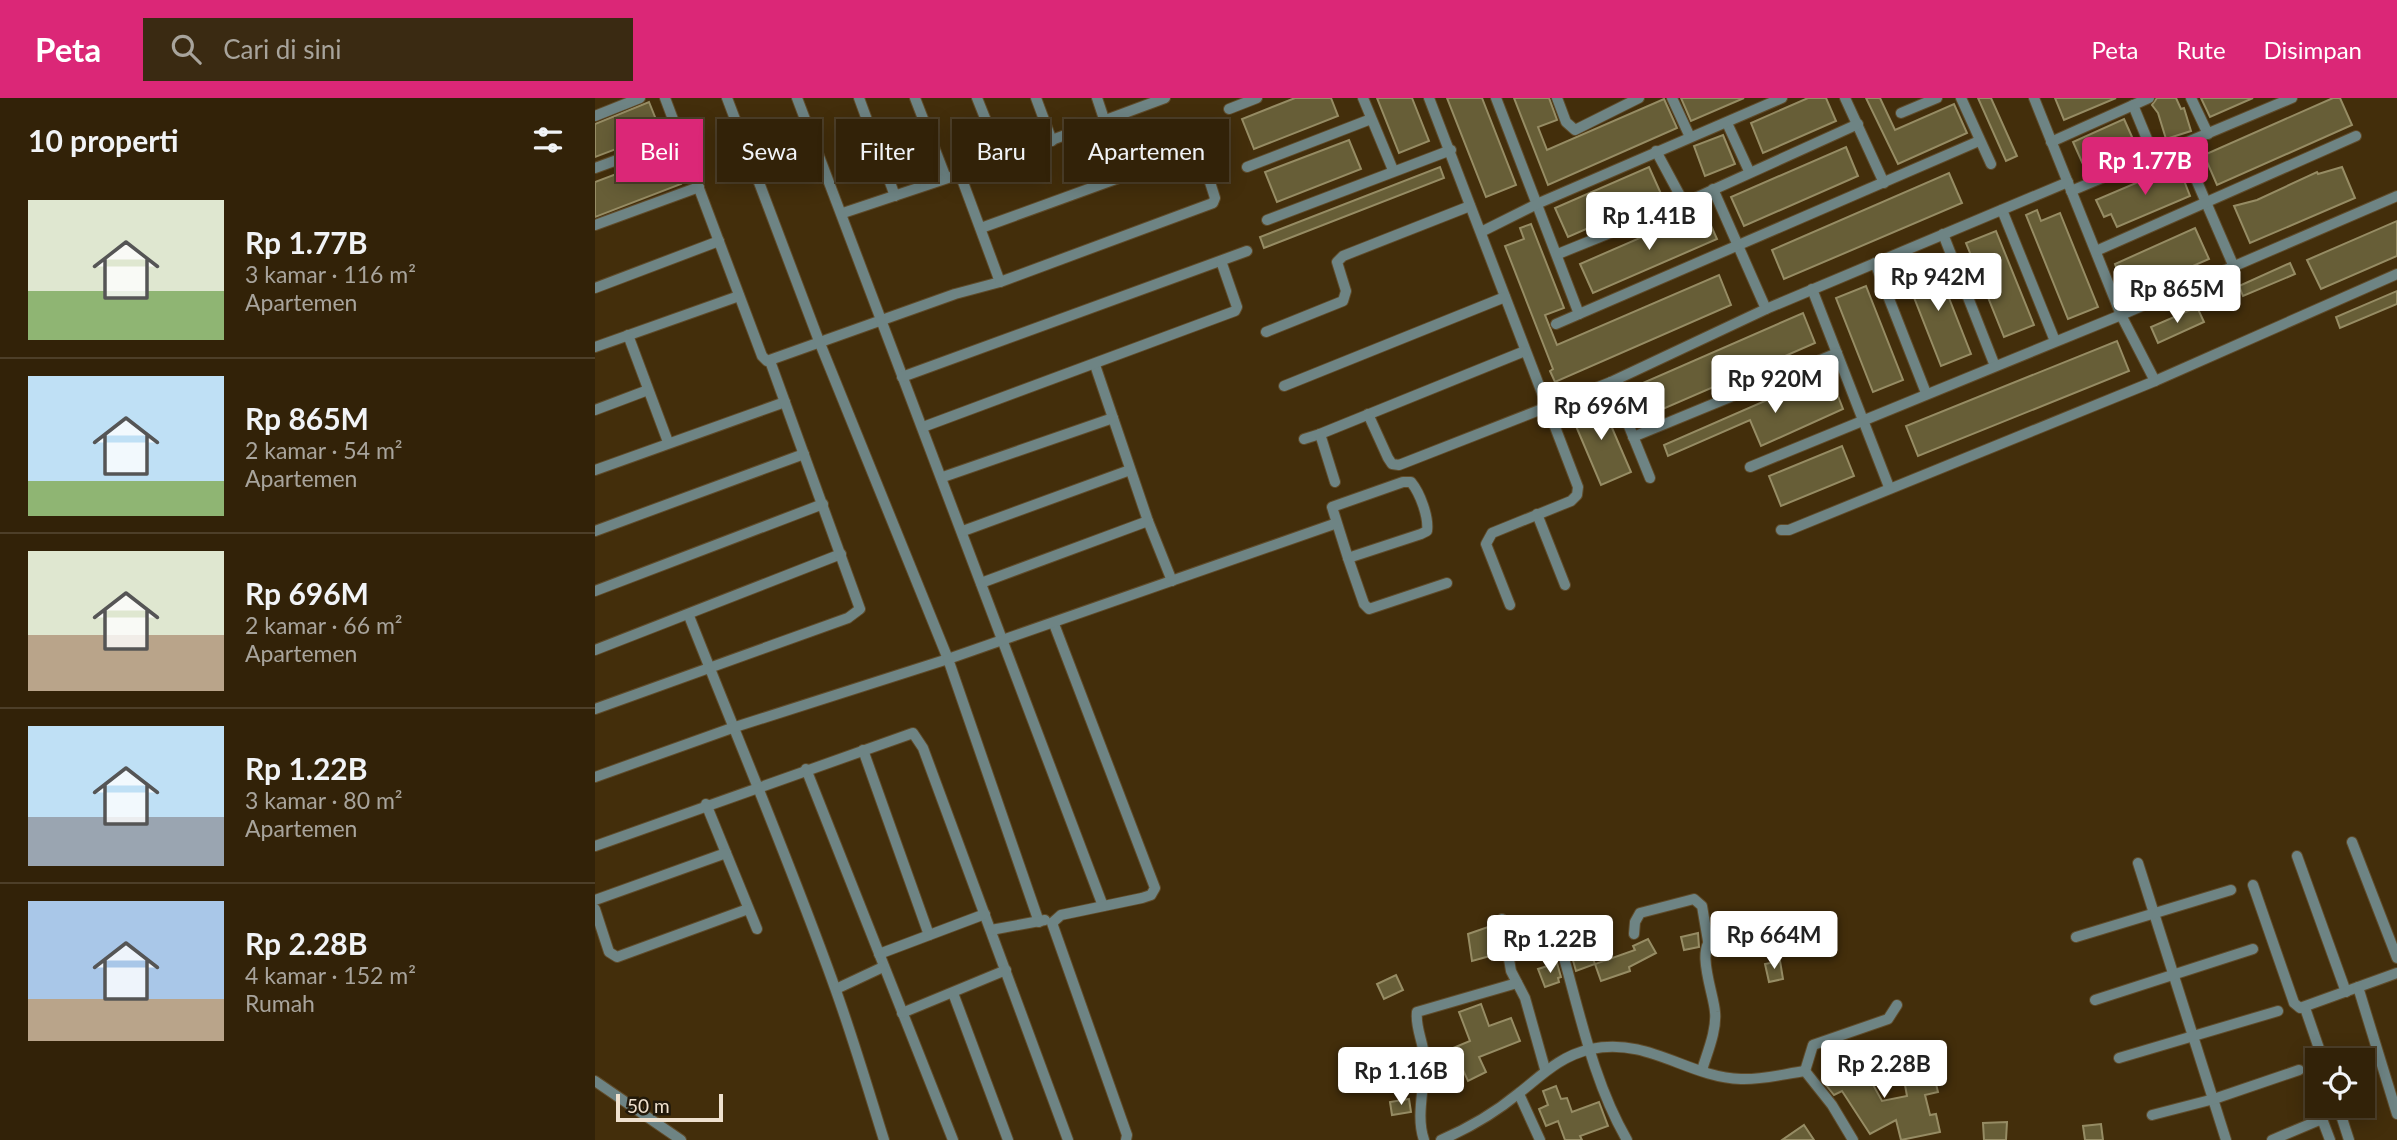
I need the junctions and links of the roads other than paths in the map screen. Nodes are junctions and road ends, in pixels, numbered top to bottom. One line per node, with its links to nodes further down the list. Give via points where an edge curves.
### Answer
1 (640, 98): 30 (street)
2 (665, 98): 31 (street)
3 (727, 98): 96 (street)
4 (797, 98): 69 (street)
5 (859, 98): 62 (street)
6 (915, 98): 55 (street)
7 (977, 98): 32 (street)
8 (1036, 98): 41 (street)
9 (1097, 98): 33 (street)
10 (1257, 98): 28 (street)
11 (1363, 98): 34 (street)
12 (1429, 98): 45 (street)
13 (1496, 98): 65 (street)
14 (1557, 98): 25 (street, via 1566,122 1575,130)
15 (1672, 98): 40 (street)
16 (1781, 98): 35 (street)
17 (1845, 98): 36 (street)
18 (1937, 98): 26 (street)
19 (1961, 98): 42 (street)
20 (2033, 98): 43 (street)
21 (2149, 98): 27 (street)
22 (2191, 98): 37 (street)
23 (2291, 98): 37 (street)
24 (1159, 99): 33 (street)
25 (1631, 100)
26 (1913, 103): 29 (street)
27 (2133, 105): 43 (street); 47 (street)
28 (1229, 108)
29 (1901, 113)
30 (595, 116)
31 (673, 119)
32 (985, 119)
33 (1104, 119)
34 (1371, 119): 50 (street); 52 (street)
35 (1727, 123): 40 (street); 53 (street)
36 (1858, 124): 53 (street); 58 (street)
37 (2207, 134): 44 (street)
38 (1064, 136): 41 (street)
39 (2356, 136): 64 (street)
40 (1690, 137): 46 (street)
41 (1052, 141)
42 (1979, 141): 49 (street); 58 (street)
43 (2051, 142): 60 (street)
44 (2182, 147): 47 (street); 64 (street)
45 (1451, 150): 52 (street); 67 (street)
46 (1656, 151): 65 (street); 66 (street)
47 (2154, 156): 60 (street)
48 (616, 160): 51 (street)
49 (1991, 164)
50 (1247, 167)
51 (595, 168)
52 (1393, 170): 70 (street)
53 (1749, 171): 61 (street)
54 (952, 176): 55 (street)
55 (946, 178): 62 (street)
56 (696, 182): 59 (street)
57 (963, 182): 72 (street)
58 (1884, 183): 76 (street)
59 (698, 187): 71 (street); 75 (street)
60 (2069, 187): 68 (street); 78 (street)
61 (1713, 189): 66 (street); 76 (street)
62 (895, 195): 69 (street)
63 (2397, 196): 82 (street)
64 (2206, 202): 78 (street); 82 (street)
65 (1539, 203): 73 (street); 79 (street)
66 (1683, 203): 79 (street)
67 (1470, 206): 73 (street); 94 (street, via 1343,256 1337,262 1346,291 1343,301)
68 (2002, 210): 74 (street); 97 (street)
69 (843, 213): 92 (street)
70 (1267, 220)
71 (595, 225)
72 (981, 228): 84 (street); 84 (street, via 1193,151 1202,157 1213,203)
73 (1481, 232): 88 (street)
74 (1943, 234): 81 (street); 103 (street)
75 (719, 241): 85 (street); 87 (street)
76 (1738, 246): 89 (street); 90 (street)
77 (1247, 251): 80 (street)
78 (2096, 251): 91 (street)
79 (1558, 254): 90 (street)
80 (1221, 261): 102 (street, via 1235,311); 104 (street)
81 (1875, 263): 86 (street); 109 (street)
82 (2234, 267): 91 (street)
83 (2397, 274): 105 (street)
84 (1000, 282): 92 (street)
85 (595, 288)
86 (1812, 289): 89 (street); 100 (street)
87 (739, 296): 95 (street); 101 (street, via 762,356)
88 (1505, 297): 99 (street); 107 (street)
89 (1766, 309): 106 (street)
90 (1579, 314): 93 (street)
91 (2122, 315): 97 (street); 105 (street)
92 (880, 321): 96 (street); 104 (street)
93 (1556, 324)
94 (1266, 331)
95 (628, 335): 98 (street); 108 (street)
96 (819, 341): 101 (street); 148 (street)
97 (2055, 341): 103 (street)
98 (595, 347)
99 (1525, 351): 111 (street); 113 (street)
100 (1836, 353): 115 (street); 118 (street)
101 (770, 361): 110 (street)
102 (1095, 365): 114 (street); 116 (street)
103 (1995, 366): 109 (street)
104 (902, 377): 116 (street)
105 (2155, 381): 128 (street)
106 (1611, 383): 111 (street); 118 (street)
107 (1284, 386)
108 (648, 390): 112 (street); 120 (street)
109 (1926, 393): 115 (street)
110 (785, 402): 120 (street); 121 (street)
111 (1548, 406): 113 (street, via 1399,465 1388,458); 130 (street, via 1578,487 1571,501)
112 (595, 410)
113 (1368, 414): 117 (street)
114 (1113, 418): 124 (street); 125 (street)
115 (1862, 420): 122 (street); 128 (street)
116 (923, 427): 125 (street)
117 (1320, 434): 119 (street); 127 (street)
118 (1633, 437): 126 (street)
119 (1304, 439)
120 (668, 442): 123 (street)
121 (804, 454): 129 (street); 134 (street)
122 (1750, 467)
123 (595, 470)
124 (1130, 470): 131 (street); 135 (street)
125 (943, 477): 135 (street)
126 (1650, 478)
127 (1335, 482)
128 (1889, 487): 133 (street)
129 (823, 504): 136 (street); 142 (street)
130 (1537, 514): 141 (street); 143 (street, via 1487,539)
131 (1148, 521): 138 (street); 139 (street)
132 (1337, 523): 137 (street); 137 (street, via 1332,507 1412,482 1428,524 1421,534); 138 (street)
133 (1781, 530)
134 (595, 531)
135 (963, 531): 139 (street)
136 (841, 554): 144 (street); 149 (street, via 860,604 856,613)
137 (1348, 558): 140 (street, via 1369,609)
138 (1172, 581): 145 (street)
139 (981, 583): 146 (street)
140 (1447, 583)
141 (1565, 585)
142 (595, 590)
143 (1510, 605)
144 (688, 616): 147 (street); 149 (street)
145 (1053, 624): 146 (street); 165 (street, via 1156,888 1151,895)
146 (1002, 640): 148 (street); 165 (street)
147 (595, 650)
148 (948, 659): 151 (street); 172 (street)
149 (710, 669): 150 (street); 151 (street)
150 (595, 709)
151 (732, 728): 154 (street); 155 (street)
152 (863, 750): 153 (street); 169 (street, via 907,733 917,737); 177 (street)
153 (806, 769): 155 (street); 181 (street)
154 (595, 777)
155 (758, 786): 156 (street); 190 (street)
156 (706, 804): 158 (street); 159 (street)
157 (2351, 842): 183 (street)
158 (595, 846)
159 (726, 853): 164 (street); 167 (street)
160 (2297, 856): 191 (street)
161 (2139, 863): 168 (street)
162 (2253, 885): 195 (street, via 2294,1003)
163 (2231, 890): 168 (street)
164 (595, 900)
165 (1103, 906): 170 (street)
166 (595, 909): 167 (street, via 609,952 617,957)
167 (748, 909): 174 (street)
168 (2155, 913): 178 (street); 187 (street)
169 (985, 914): 175 (street); 177 (street)
170 (1055, 918): 172 (street); 217 (street, via 1052,928)
171 (1502, 919): 188 (street)
172 (1039, 922): 175 (street)
173 (1768, 928): 179 (street, via 1716,935)
174 (757, 929)
175 (991, 930): 185 (street)
176 (1634, 934): 179 (street, via 1640,913 1694,899 1702,906)
177 (929, 935): 181 (street)
178 (2076, 937)
179 (1708, 941): 203 (street, via 1707,976 1716,1015)
180 (2253, 949): 187 (street)
181 (879, 954): 184 (street)
182 (1564, 958): 200 (street)
183 (2397, 958)
184 (883, 967): 190 (street); 197 (street)
185 (1006, 970): 192 (street); 216 (street)
186 (2397, 974): 189 (street)
187 (2174, 975): 193 (street); 198 (street)
188 (1517, 984): 202 (street); 218 (street, via 1417,1012 1424,1056 1418,1124)
189 (2358, 987): 191 (street); 209 (street)
190 (835, 989): 213 (street)
191 (2346, 992): 195 (street)
192 (953, 993): 197 (street); 215 (street)
193 (2095, 1000)
194 (1897, 1005): 205 (street, via 1888,1019 1813,1045)
195 (2305, 1008): 199 (street)
196 (2278, 1011): 198 (street)
197 (902, 1013): 214 (street)
198 (2193, 1037): 201 (street); 208 (street)
199 (2319, 1048)
200 (1590, 1049): 202 (street); 203 (street, via 1642,1049); 221 (street)
201 (2119, 1058)
202 (1545, 1069): 207 (street)
203 (1702, 1070): 205 (street, via 1741,1079)
204 (2299, 1070): 208 (street)
205 (1805, 1071): 222 (street)
206 (595, 1081): 212 (street)
207 (1519, 1094): 219 (street, via 1465,1130); 220 (street)
208 (2214, 1099): 210 (street); 223 (street)
209 (2397, 1114)
210 (2153, 1115)
211 (2342, 1118): 226 (street)
212 (681, 1140)
213 (884, 1140)
214 (953, 1140)
215 (1008, 1140)
216 (1068, 1140)
217 (1126, 1140)
218 (1424, 1140)
219 (1441, 1140)
220 (1540, 1140)
221 (1627, 1140)
222 (1853, 1140)
223 (2227, 1140)
224 (2272, 1140): 225 (street, via 2322,1119)
225 (2330, 1140)
226 (2349, 1140)

